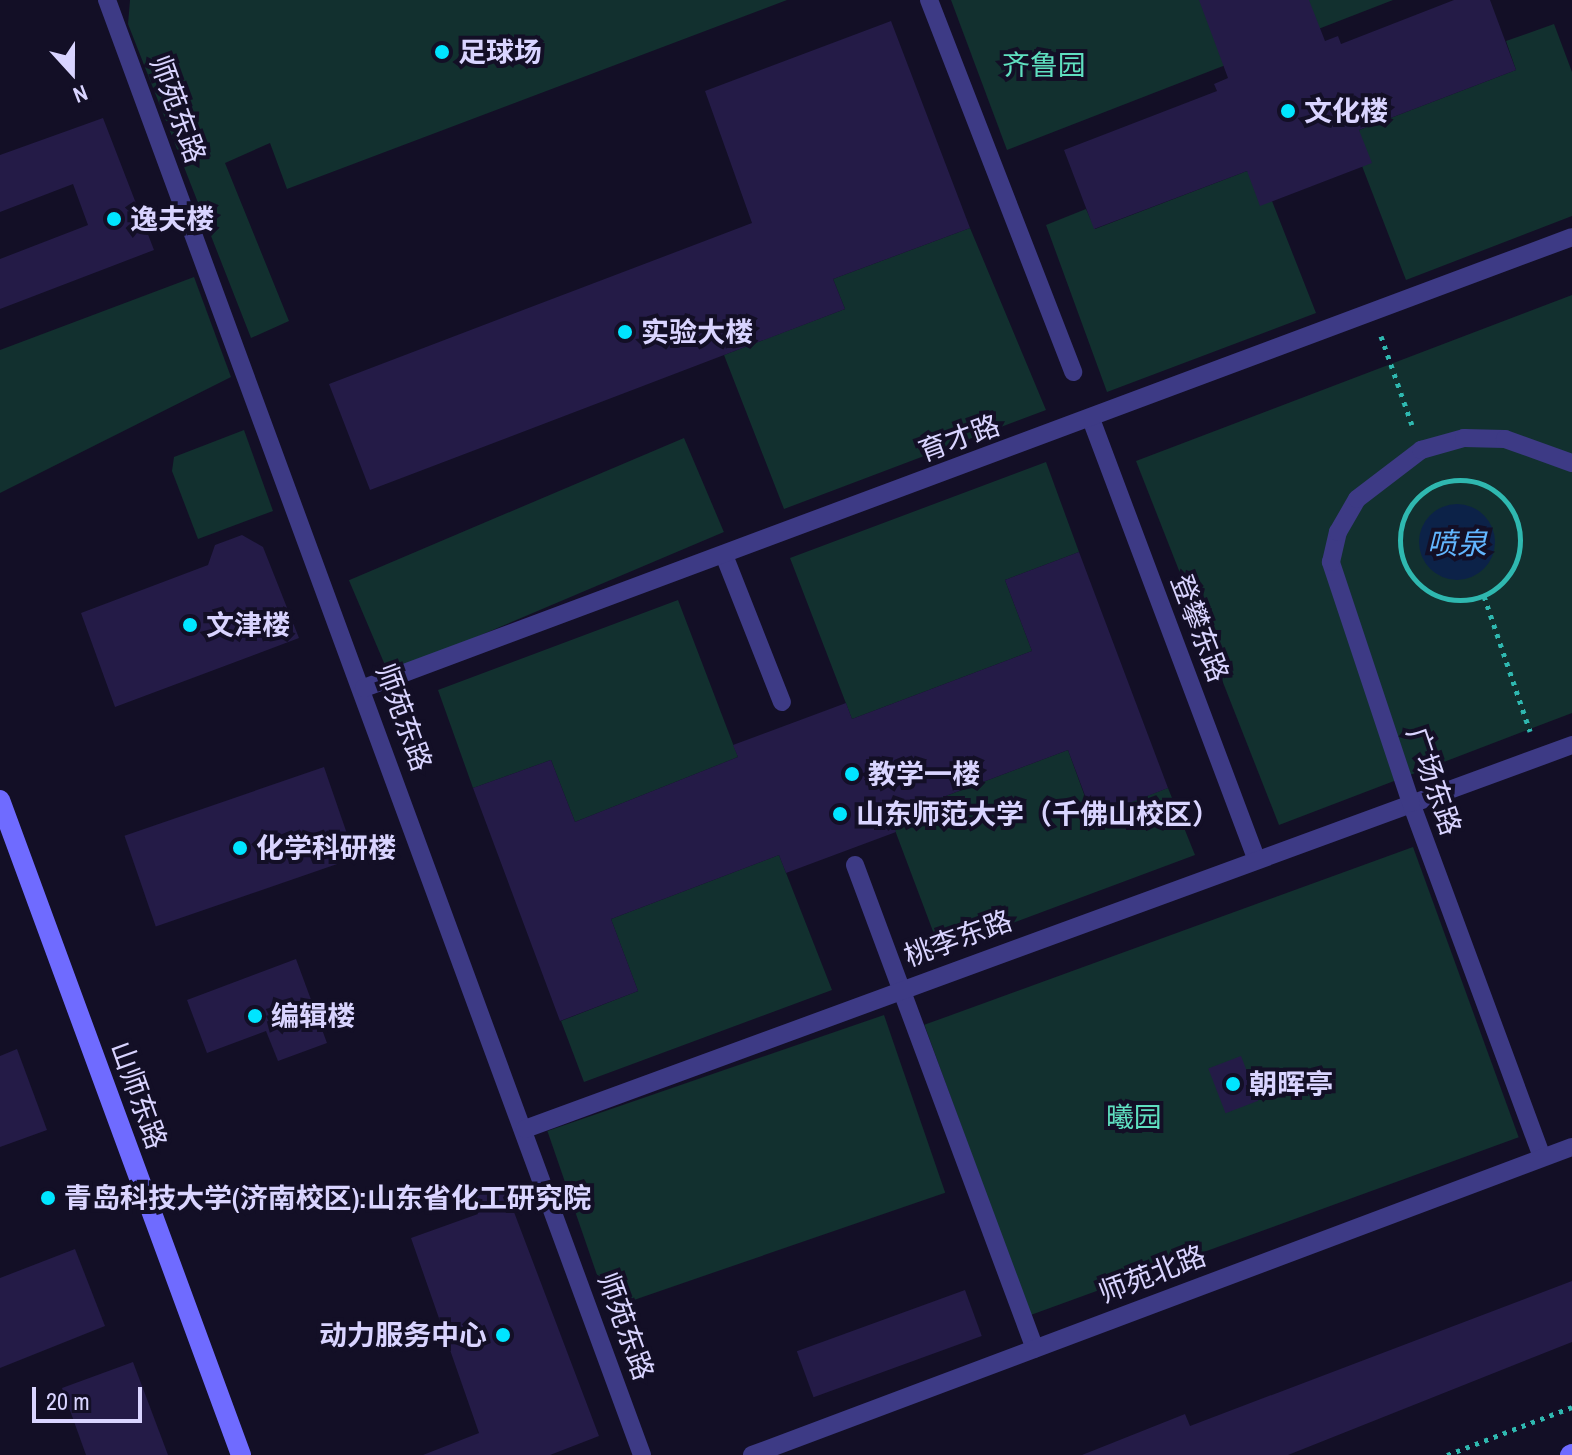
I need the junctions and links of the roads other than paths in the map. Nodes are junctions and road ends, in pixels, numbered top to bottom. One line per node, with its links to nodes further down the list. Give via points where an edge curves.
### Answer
1 (107, 0): 8 (lane, 师苑东路)
2 (929, 0): 4 (lane)
3 (1572, 237): 5 (lane, 育才路)
4 (1073, 372)
5 (1091, 419): 7 (lane, 育才路); 13 (lane, 登攀东路)
6 (1572, 463): 12 (lane, 广场东路, via 1505,439 1464,438 1421,450 1357,499 1338,532 1331,562)
7 (724, 555): 8 (lane, 育才路); 9 (lane)
8 (364, 688): 16 (lane, 师苑东路)
9 (782, 702)
10 (1572, 745): 12 (lane, 桃李东路)
11 (0, 800): 20 (main road, 山师东路)
12 (1411, 803): 13 (lane, 桃李东路); 18 (lane, 广场东路)
13 (1256, 857): 15 (lane, 桃李东路)
14 (855, 865): 15 (lane)
15 (902, 989): 16 (lane, 桃李东路); 19 (lane)
16 (525, 1129): 21 (lane, 师苑东路)
17 (1572, 1147): 18 (lane, 师苑北路)
18 (1542, 1157): 19 (lane, 师苑北路)
19 (1035, 1349): 22 (lane, 师苑北路)
20 (241, 1455)
21 (642, 1455)
22 (752, 1455)

